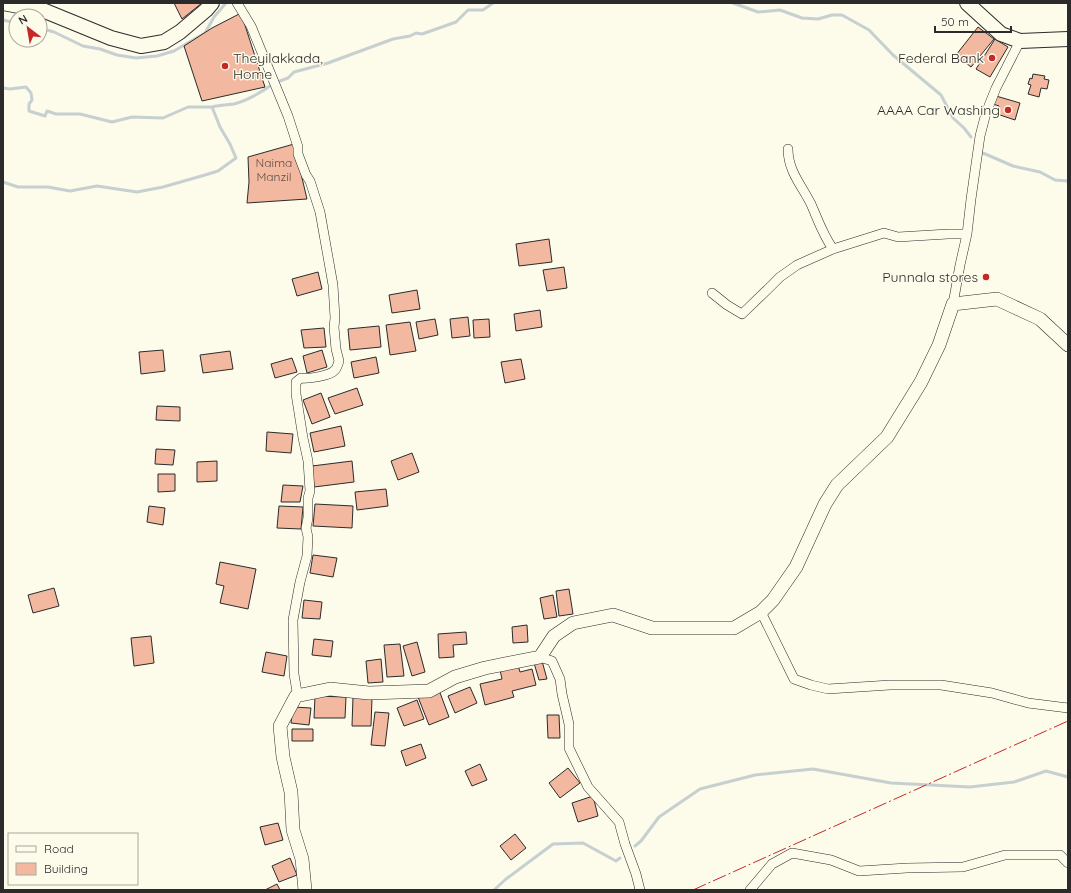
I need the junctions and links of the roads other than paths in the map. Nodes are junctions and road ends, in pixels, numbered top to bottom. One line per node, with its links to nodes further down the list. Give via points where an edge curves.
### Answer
1 (3, 3): 2 (main road, via 45,11 111,38 141,46 164,42 180,32)
2 (212, 3)
3 (237, 3): 15 (street, via 251,26 288,116 298,154 320,212 333,285 334,327 339,361 334,371 326,375 301,378 296,382 310,491 306,528 307,556 293,620 294,674)
4 (967, 3): 6 (main road, via 1001,34)
5 (1068, 39): 6 (main road)
6 (1020, 40): 8 (street, via 986,112 980,136)
7 (788, 149): 9 (street, via 793,172)
8 (967, 234): 9 (street, via 898,237 884,233); 11 (street)
9 (833, 249): 10 (street, via 796,265 742,314)
10 (712, 293)
11 (953, 304): 12 (main road, via 997,299 1040,319); 13 (main road, via 939,345 921,382 887,437 837,485 825,504 796,567 773,600)
12 (1068, 345)
13 (761, 612): 14 (main road, via 734,628 652,628 612,615 573,623 554,636); 16 (street, via 794,679 811,685 828,689 890,684 941,685 992,693 1028,703)
14 (540, 657): 15 (main road, via 455,677 429,691 369,693 330,690); 19 (street, via 552,661 560,679 569,724 569,748 588,787 619,822)
15 (299, 695): 18 (main road, via 296,696 280,726 283,757 291,792 293,830 302,859)
16 (1068, 708)
17 (1068, 863): 20 (street, via 1060,855 1005,855 963,866 858,871 831,860 792,853 772,864)
18 (305, 890)
19 (640, 890)
20 (750, 890)

